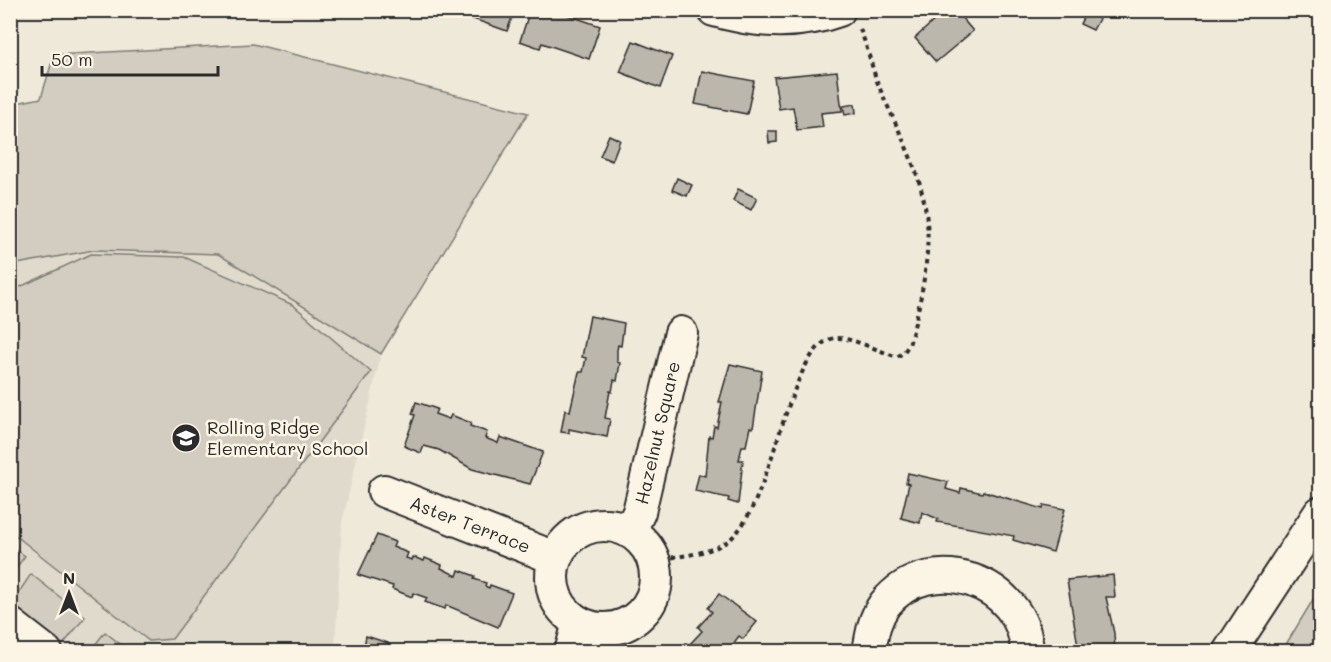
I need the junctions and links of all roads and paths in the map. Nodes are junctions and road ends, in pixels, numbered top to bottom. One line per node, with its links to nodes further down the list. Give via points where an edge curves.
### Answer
1 (714, 10): 2 (street, via 743,19 773,20)
2 (847, 14): 8 (path, via 918,182 926,211 925,263 909,345 897,357 837,338 822,342 812,353 795,388 761,491 739,531 713,549)
3 (681, 333): 6 (street, Hazelnut Square, via 639,513)
4 (384, 491): 7 (street, Aster Terrace)
5 (1320, 513): 14 (street)
6 (630, 531): 7 (street, via 606,525 581,530 563,544); 8 (street)
7 (555, 558): 10 (street, via 554,592)
8 (654, 560): 10 (street, via 655,588 643,612 632,621)
9 (10, 624): 11 (street)
10 (575, 637)
11 (46, 651)
12 (869, 651): 13 (street, via 873,626 886,604 904,587 926,577 956,575 983,582 1003,597 1022,623)
13 (1028, 651)
14 (1229, 651)

